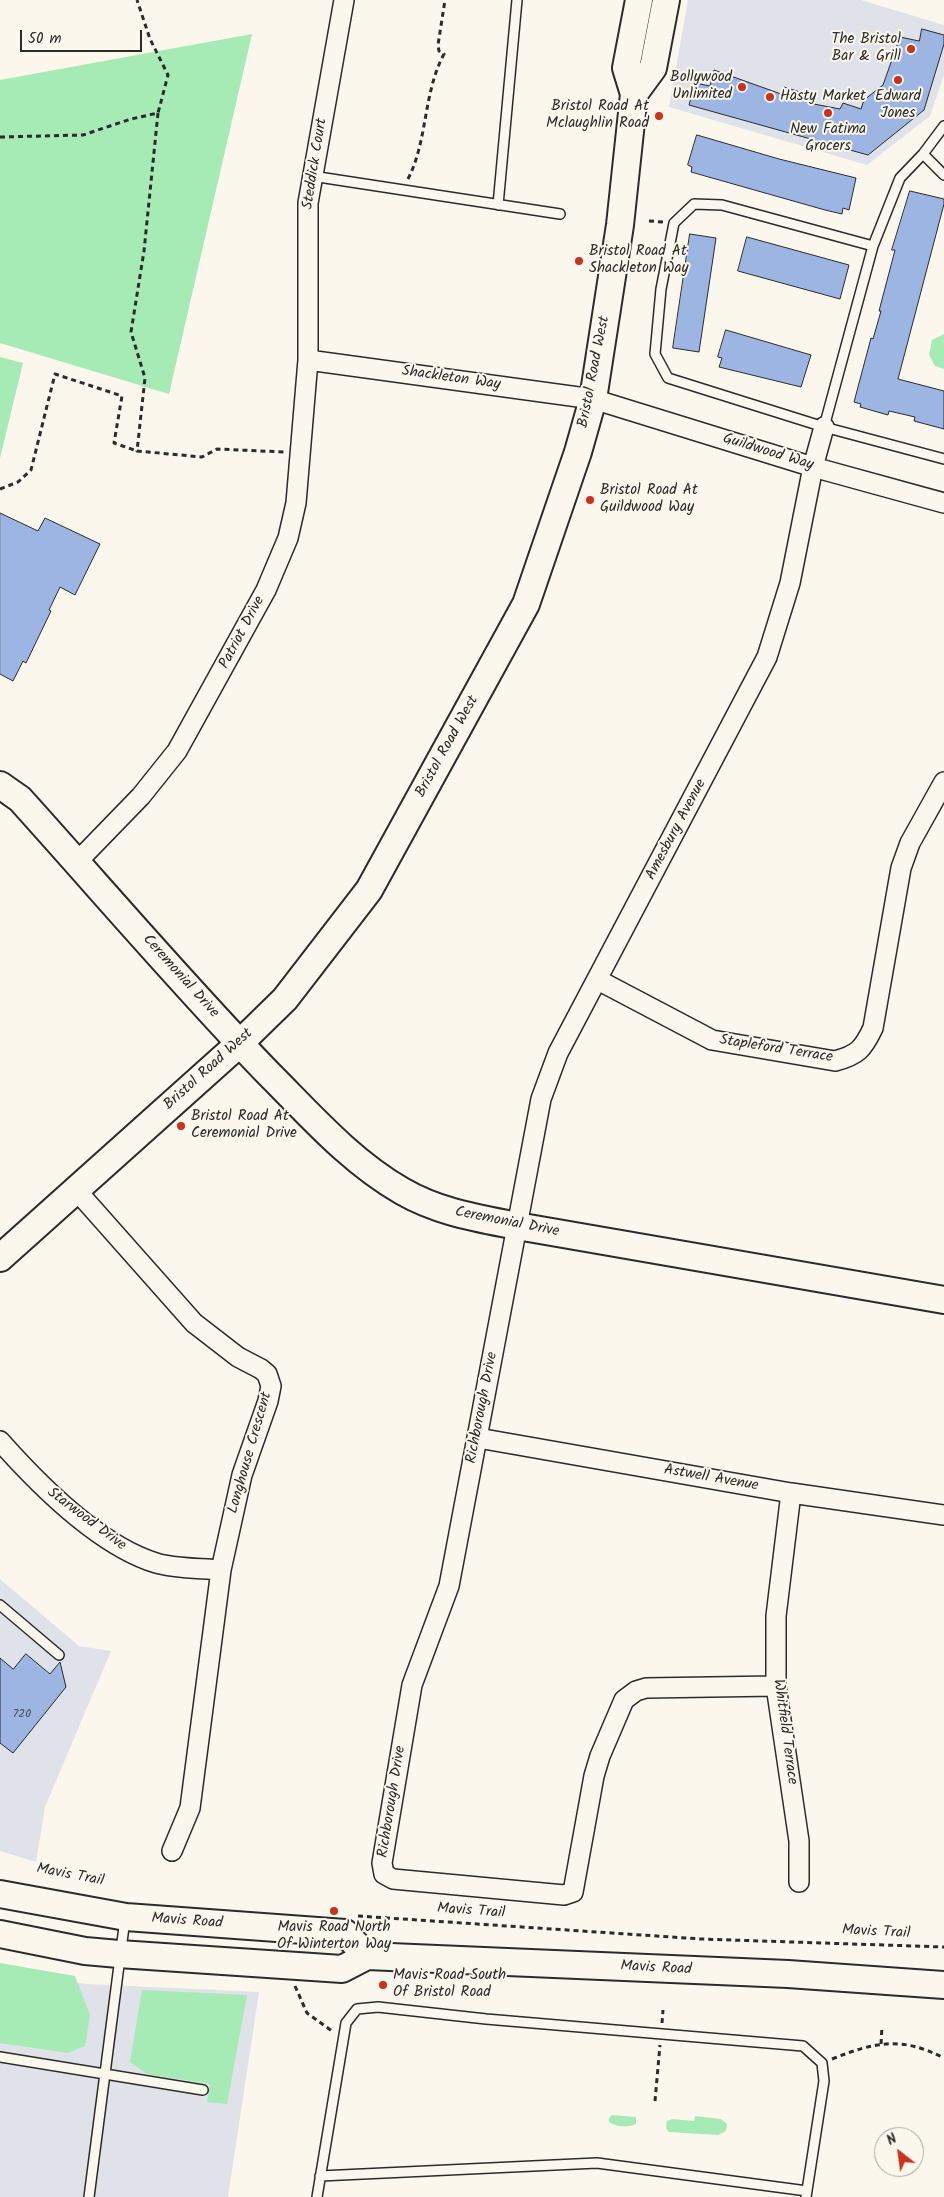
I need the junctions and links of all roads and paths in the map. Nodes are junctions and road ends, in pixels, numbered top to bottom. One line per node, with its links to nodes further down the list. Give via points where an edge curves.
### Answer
1 (137, 0): 8 (path, via 150,39 168,75)
2 (344, 0): 13 (street, Steddick Court)
3 (445, 0): 14 (path, via 438,45 444,54 434,76 416,164)
4 (517, 0): 15 (lane)
5 (639, 0): 7 (street, Bristol Road West, via 626,68)
6 (666, 0): 7 (street, via 653,68)
7 (634, 94): 19 (street, Bristol Road West, via 620,225)
8 (158, 113): 10 (path, via 83,135); 21 (path, via 144,251 131,332 145,378)
9 (944, 126): 11 (lane)
10 (0, 137)
11 (923, 154): 12 (lane); 17 (lane, via 900,178)
12 (944, 175)
13 (312, 176): 14 (lane); 18 (street, Steddick Court, via 308,203)
14 (403, 189): 15 (lane)
15 (498, 205): 16 (lane)
16 (560, 214)
17 (873, 246): 20 (lane); 20 (lane, via 722,205 694,204 674,223 661,289 655,354 668,378)
18 (308, 360): 19 (street, Shackleton Way); 22 (street, Patriot Drive)
19 (593, 399): 24 (street, Guildwood Way); 31 (street, Bristol Road West, via 526,604 457,731 369,890 285,999)
20 (824, 427): 23 (lane); 24 (street, Amesbury Avenue)
21 (137, 451): 22 (path, via 202,457 218,449); 25 (path, via 114,443 122,396 55,374 31,470 18,482)
22 (302, 453): 29 (street, Patriot Drive, via 288,538 266,590 211,692 177,751 141,796)
23 (944, 459)
24 (812, 467): 26 (street, Guildwood Way); 30 (street, Amesbury Avenue, via 790,583 767,657)
25 (0, 489)
26 (944, 503)
27 (944, 782): 30 (street, Stapleford Terrace, via 910,843 901,868 873,1028 865,1044 853,1056 835,1060 712,1040)
28 (0, 785): 29 (street, Ceremonial Drive, via 20,799)
29 (77, 862): 31 (street, Ceremonial Drive)
30 (598, 980): 33 (street, Amesbury Avenue, via 558,1053 541,1099)
31 (240, 1043): 32 (street, Bristol Road West); 33 (street, Ceremonial Drive, via 336,1143 364,1167 403,1192 451,1213)
32 (77, 1191): 34 (street, Bristol Road West); 40 (street, Longhouse Crescent, via 194,1323 238,1357 267,1374 271,1386 268,1401 242,1475)
33 (517, 1226): 35 (street, Ceremonial Drive); 36 (street, Richborough Drive)
34 (0, 1258)
35 (944, 1300)
36 (478, 1438): 38 (street, Astwell Avenue); 43 (street, Richborough Drive, via 449,1586 412,1684 382,1863 384,1874 393,1879 564,1895 573,1892 594,1776 624,1700 646,1688)
37 (0, 1441): 40 (street, Starwood Drive, via 48,1493 128,1552 157,1564)
38 (791, 1493): 39 (street, Astwell Avenue); 43 (street, Whitfield Terrace, via 776,1616)
39 (944, 1515)
40 (221, 1570): 44 (street, Longhouse Crescent, via 190,1808)
41 (0, 1605): 42 (lane)
42 (59, 1655)
43 (776, 1686): 45 (street, Whitfield Terrace, via 799,1841)
44 (172, 1851)
45 (799, 1882)
46 (0, 1894): 48 (street, Mavis Road)
47 (351, 1916): 50 (path, Mavis Trail, via 701,1939)
48 (126, 1917): 51 (lane); 52 (street, Mavis Road, via 344,1933)
49 (0, 1934): 51 (street, Mavis Road)
50 (944, 1947)
51 (119, 1954): 52 (street, Mavis Road, via 342,1969); 63 (lane)
52 (367, 1956): 54 (street, Mavis Road, via 778,1974)
53 (293, 1983): 58 (path, via 307,2013)
54 (944, 1985)
55 (662, 2010): 57 (path)
56 (882, 2026): 59 (path)
57 (661, 2033): 58 (lane, via 378,2007 357,2009 346,2023); 62 (lane, via 802,2046); 65 (path)
58 (343, 2039): 66 (lane)
59 (881, 2044): 61 (path, via 892,2042 922,2047); 62 (path, via 857,2049)
60 (0, 2058): 63 (lane)
61 (944, 2058)
62 (822, 2063): 67 (lane, via 824,2081)
63 (106, 2076): 64 (lane); 68 (lane)
64 (203, 2090)
65 (654, 2101)
66 (320, 2176): 67 (lane, via 597,2163); 69 (lane)
67 (806, 2194)
68 (89, 2197)
69 (317, 2197)

